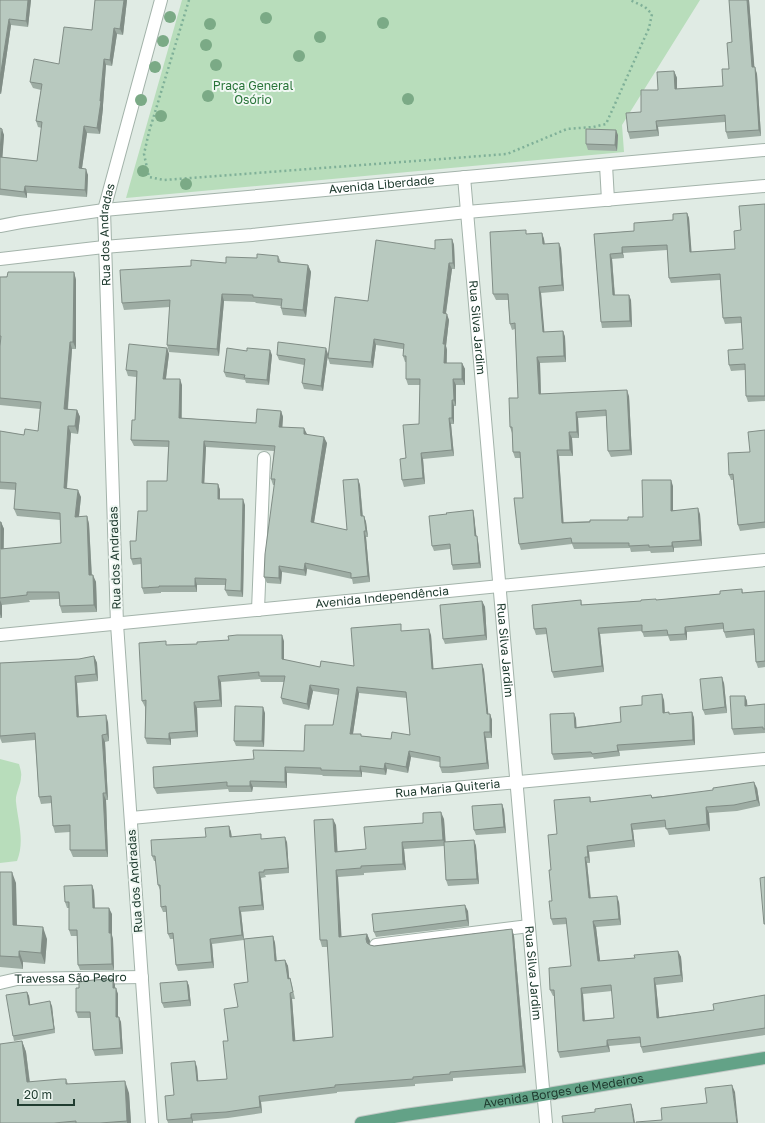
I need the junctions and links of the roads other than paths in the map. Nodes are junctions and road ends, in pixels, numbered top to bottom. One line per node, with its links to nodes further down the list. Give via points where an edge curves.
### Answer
1 (161, 0): 7 (street, Rua dos Andradas)
2 (765, 150): 3 (street, Avenida Liberdade)
3 (606, 165): 4 (street, Avenida Liberdade); 6 (street)
4 (464, 177): 7 (street, Avenida Liberdade); 8 (street, Rua Silva Jardim)
5 (765, 186): 6 (street)
6 (608, 200): 8 (street)
7 (104, 210): 10 (street, Avenida Liberdade); 12 (street, Rua dos Andradas)
8 (467, 212): 12 (street, via 252,235); 16 (street, Rua Silva Jardim)
9 (0, 220): 10 (street)
10 (20, 222): 11 (street, Avenida Liberdade)
11 (0, 226)
12 (104, 247): 13 (street); 18 (street, Rua dos Andradas)
13 (0, 259)
14 (264, 458): 17 (street)
15 (765, 560): 16 (street, Avenida Independência)
16 (500, 586): 17 (street, Avenida Independência); 21 (street, Rua Silva Jardim)
17 (258, 610): 18 (street, Avenida Independência)
18 (117, 624): 19 (street, Avenida Independência); 22 (street, Rua dos Andradas)
19 (0, 635)
20 (765, 759): 21 (street, Rua Maria Quiteria)
21 (516, 782): 22 (street, Rua Maria Quiteria); 23 (street, Rua Silva Jardim)
22 (131, 818): 25 (street, Rua dos Andradas)
23 (529, 926): 24 (street); 28 (street, Rua Silva Jardim)
24 (376, 945)
25 (142, 978): 26 (street, Travessa São Pedro, via 17,979); 29 (street, Rua dos Andradas)
26 (0, 983)
27 (765, 1058): 28 (main road, Avenida Borges de Medeiros)
28 (543, 1095): 30 (main road, Avenida Borges de Medeiros); 31 (street, Rua Silva Jardim)
29 (152, 1123)
30 (361, 1123)
31 (546, 1123)

